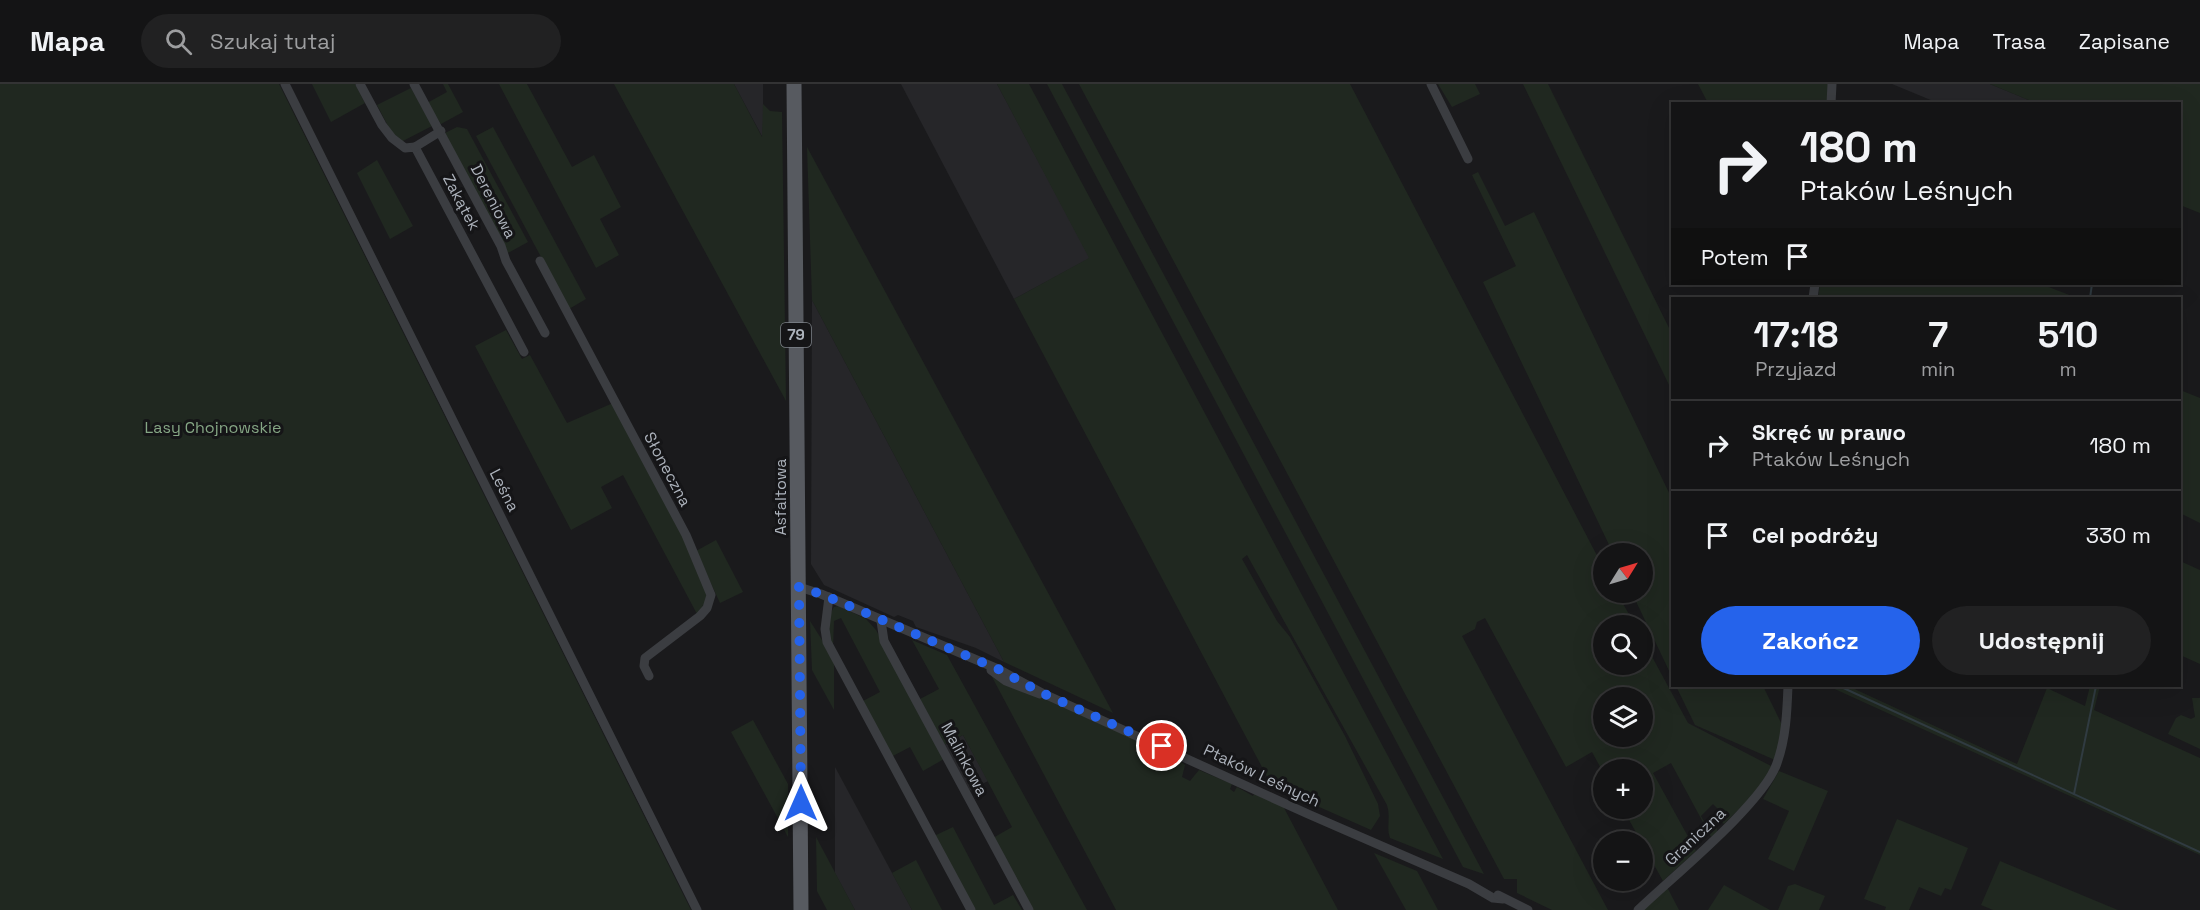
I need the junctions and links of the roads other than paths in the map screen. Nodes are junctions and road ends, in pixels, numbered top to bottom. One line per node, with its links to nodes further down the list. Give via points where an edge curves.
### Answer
1 (285, 84): 19 (street, Leśna)
2 (360, 84): 9 (street, via 392,138 405,148)
3 (414, 84): 8 (street, Dereniowa)
4 (794, 84): 14 (main road, Asfaltowa / 79)
5 (1431, 84): 10 (street)
6 (1832, 84): 7 (street)
7 (1831, 102)
8 (441, 131): 9 (street); 12 (street, Dereniowa)
9 (415, 147): 13 (street, Zakątek)
10 (1468, 159)
11 (540, 261): 17 (street, Słoneczna, via 686,535 709,588 710,602 700,616 645,658)
12 (545, 333)
13 (524, 352)
14 (799, 587): 15 (street, Ptaków Leśnych); 20 (main road, Asfaltowa / 79)
15 (829, 597): 16 (street, Ptaków Leśnych); 21 (street, via 827,642)
16 (881, 621): 22 (street, Malinkowa, via 885,641); 23 (street, Ptaków Leśnych, via 990,668 1028,692 1042,693 1493,898)
17 (649, 676)
18 (1788, 687): 24 (street, Graniczna, via 1785,736 1767,783 1746,808)
19 (698, 910)
20 (801, 910)
21 (971, 910)
22 (1029, 910)
23 (1528, 910)
24 (1638, 910)

